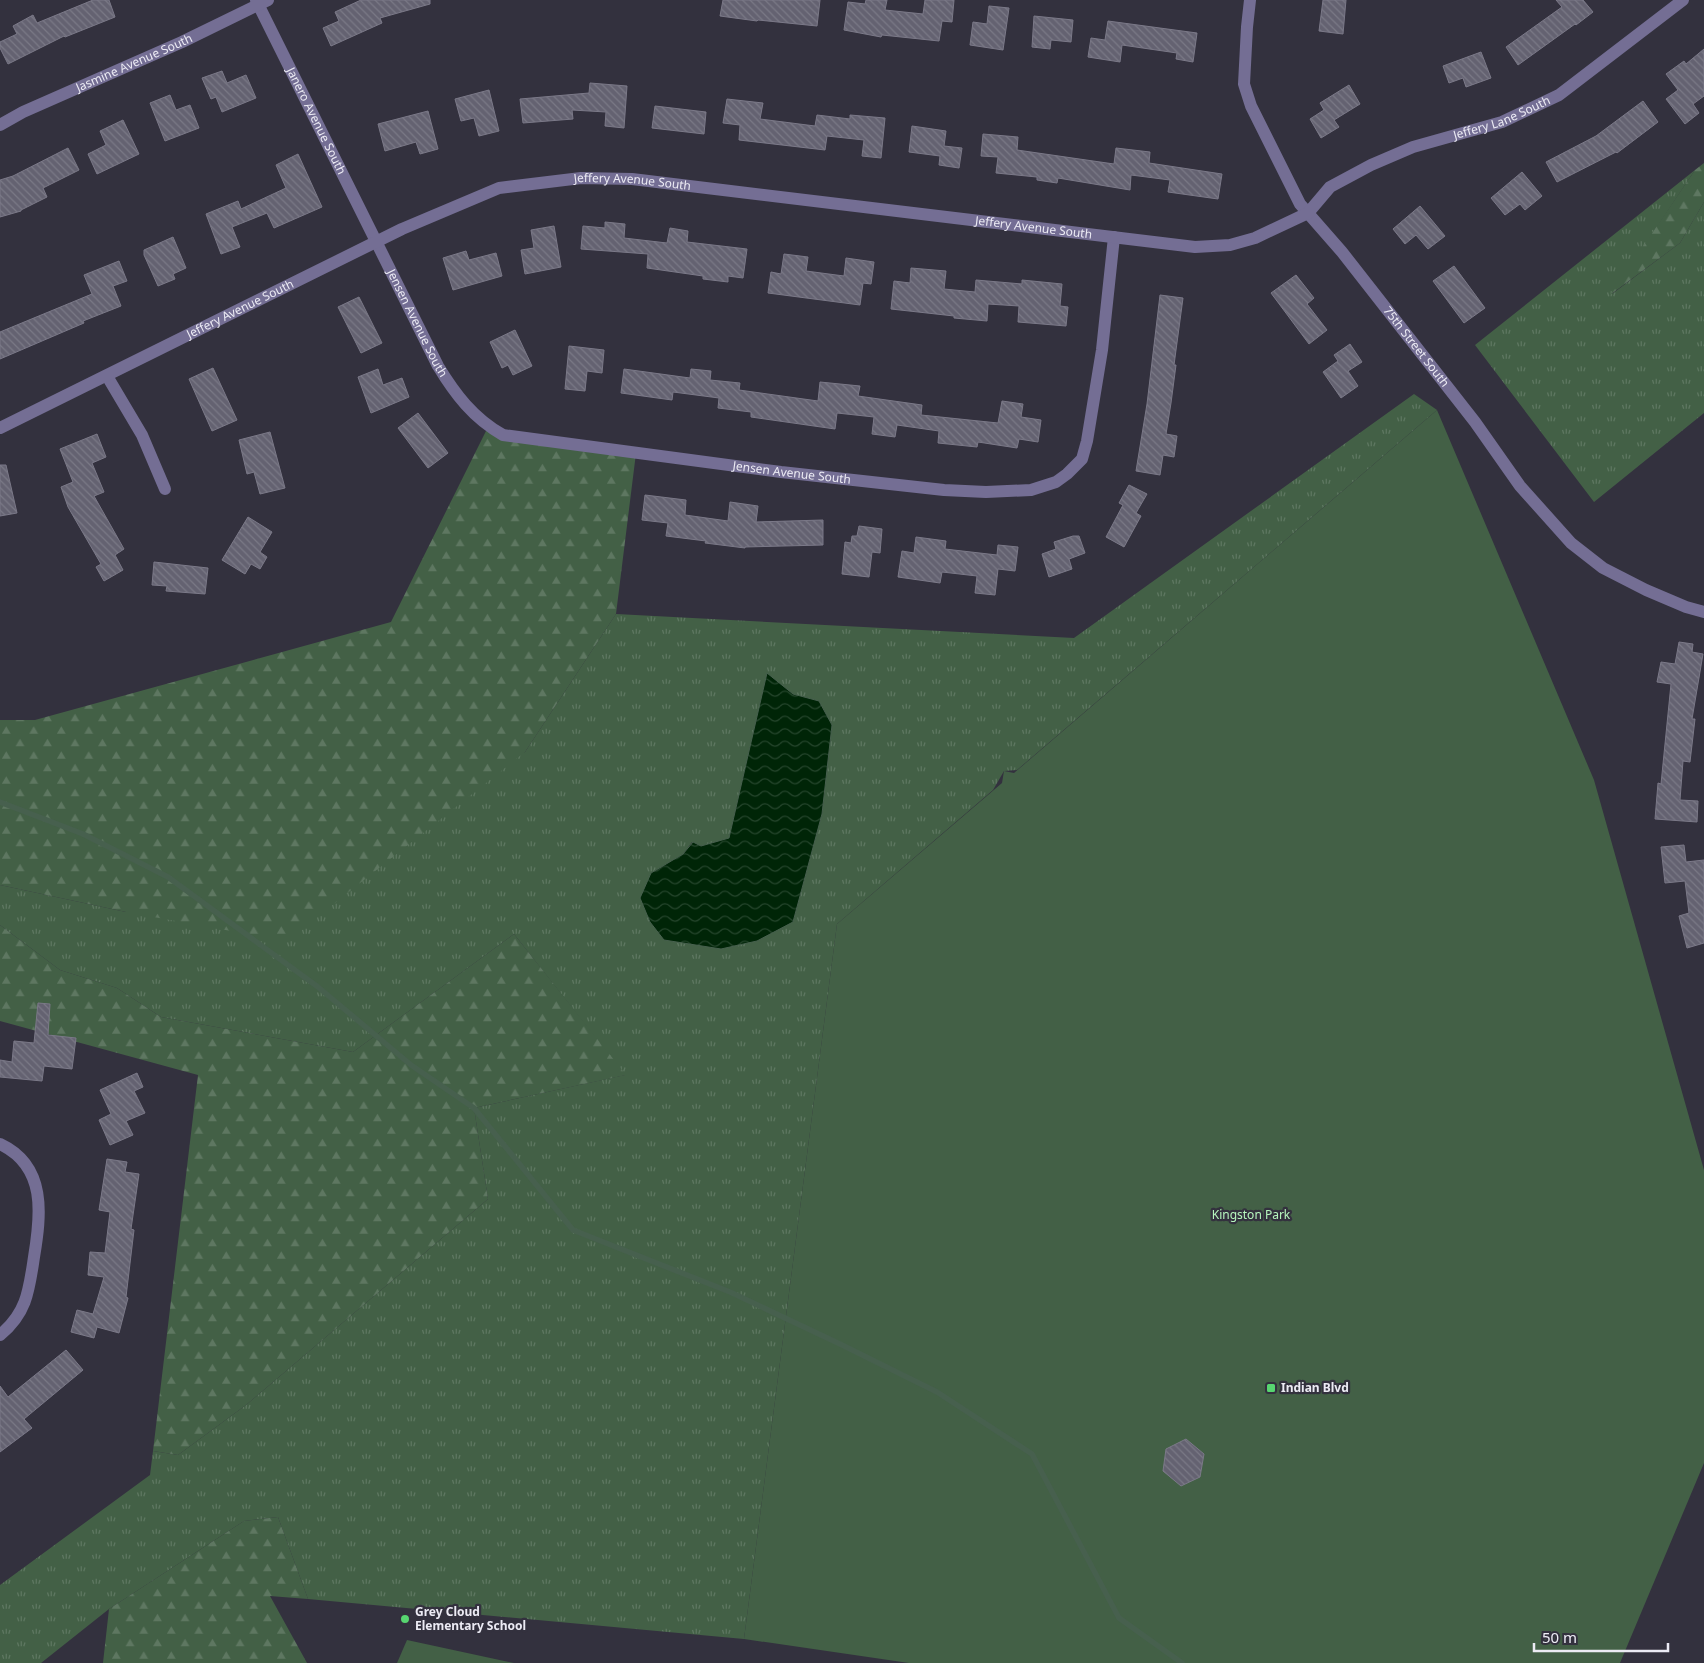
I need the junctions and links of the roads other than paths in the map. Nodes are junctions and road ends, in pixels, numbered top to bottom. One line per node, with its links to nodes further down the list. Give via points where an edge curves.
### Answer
1 (1250, 0): 5 (street, 75th Street South, via 1244,84 1269,142 1300,204)
2 (1683, 0): 5 (street, Jeffery Lane South, via 1559,95 1502,122 1413,147 1371,166 1330,187)
3 (261, 2): 4 (street, Jasmine Avenue South, via 182,42); 7 (street, Janero Avenue South)
4 (0, 125)
5 (1308, 213): 6 (street, Jeffery Avenue South, via 1255,238 1230,245 1196,247); 11 (street, 75th Street South, via 1469,414 1520,486 1571,543 1603,568 1646,590)
6 (1114, 237): 7 (street, Jeffery Avenue South, via 632,180 581,178 499,188); 7 (street, Jensen Avenue South, via 1102,350 1082,459 1056,482 1031,490 986,492 781,472 503,435 488,427 456,395 438,366)
7 (376, 242): 8 (street, Jeffery Avenue South)
8 (107, 376): 9 (street, Jeffery Avenue South); 10 (street, via 142,434)
9 (0, 428)
10 (164, 489)
11 (1704, 612)
12 (0, 1144): 13 (street, via 13,1150 31,1174 39,1198 40,1221 28,1296 22,1312)
13 (0, 1335)

